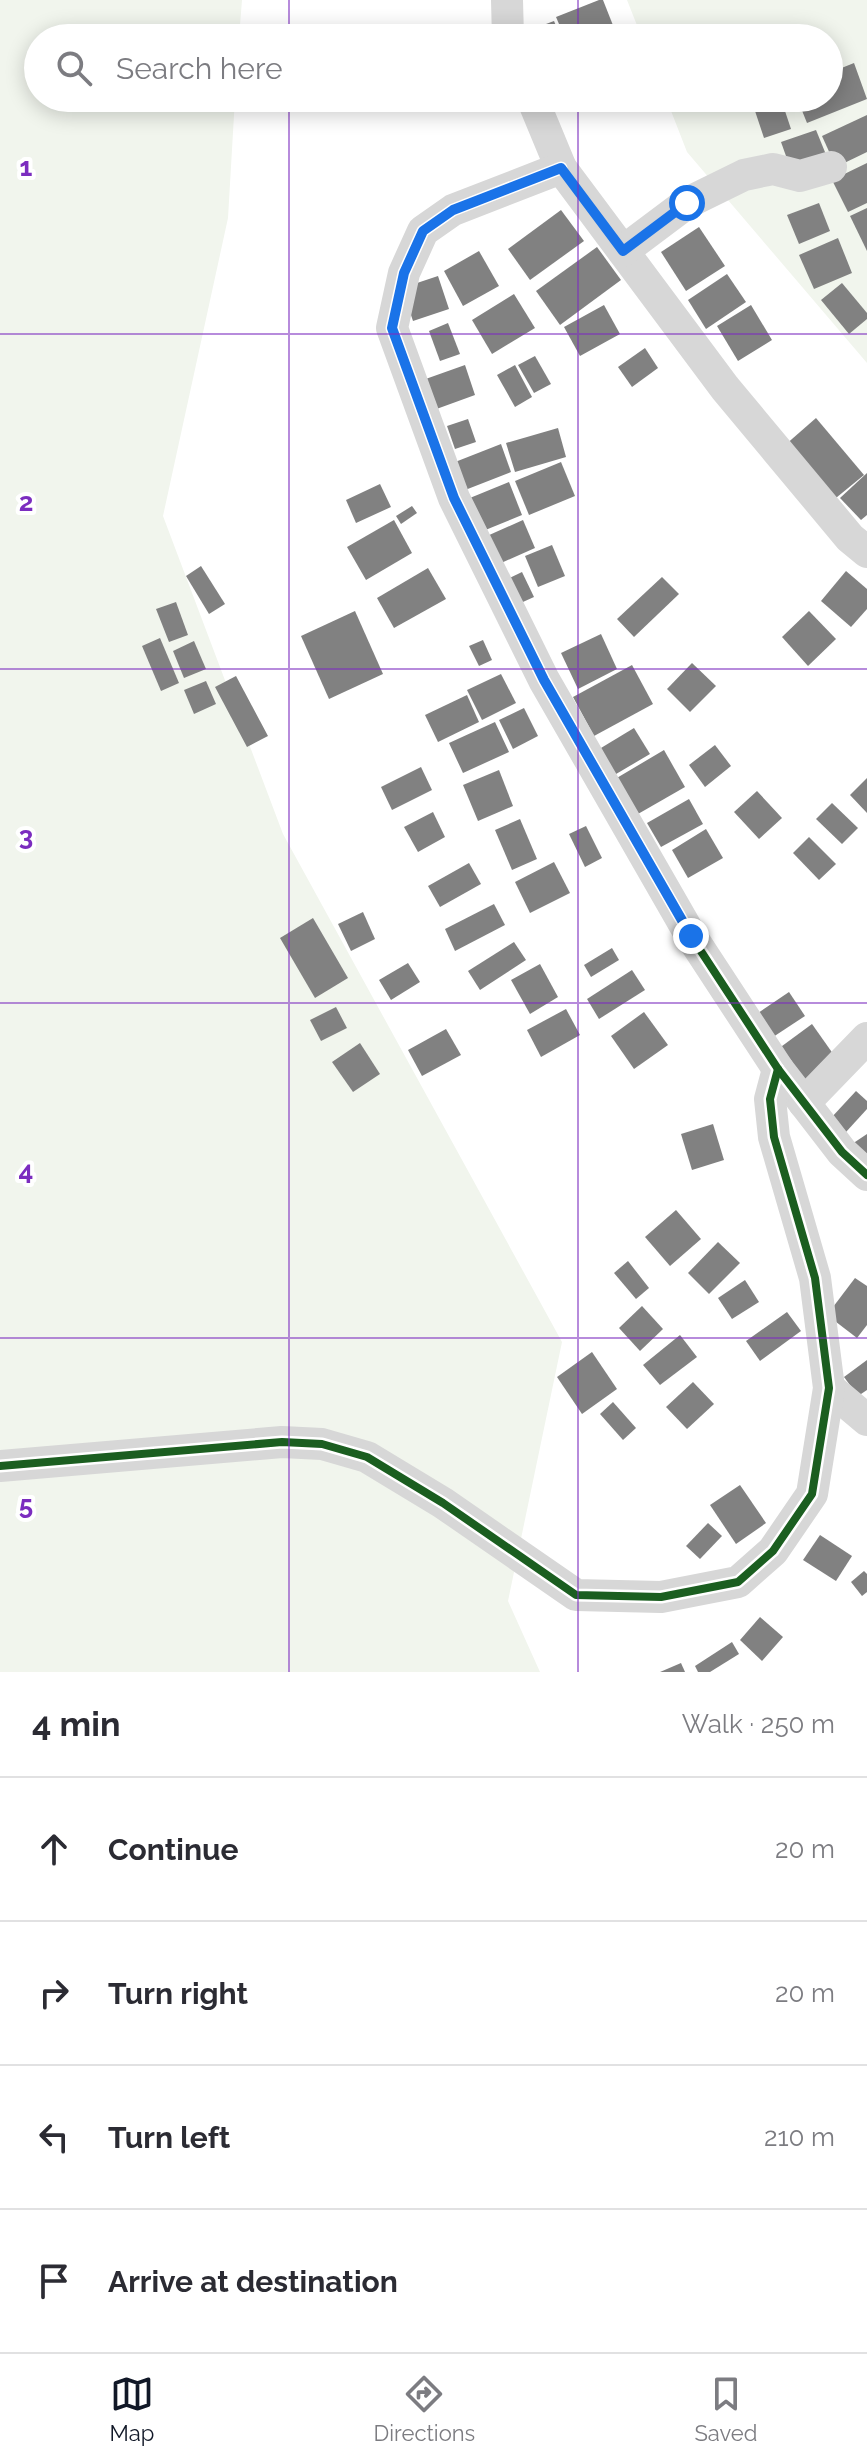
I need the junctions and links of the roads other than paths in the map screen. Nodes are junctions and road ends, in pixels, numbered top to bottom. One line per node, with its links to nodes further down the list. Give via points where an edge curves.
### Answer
1 (507, 0): 2 (street)
2 (508, 24)
3 (538, 112): 5 (street)
4 (831, 167): 6 (street, via 800,176 773,169 744,175 687,203)
5 (561, 168): 6 (street); 9 (street, via 453,210 423,231 404,273 392,328 454,498 544,680 691,936)
6 (623, 251): 7 (street, via 725,388)
7 (867, 552)
8 (867, 1038): 10 (street)
9 (778, 1069): 10 (street); 12 (street, via 770,1099 774,1137 815,1278)
10 (804, 1103): 11 (street)
11 (867, 1175)
12 (829, 1388): 13 (street); 14 (street, via 812,1494 773,1551 738,1582 661,1597 576,1595 367,1457 322,1444 282,1442)
13 (867, 1420)
14 (0, 1466)

